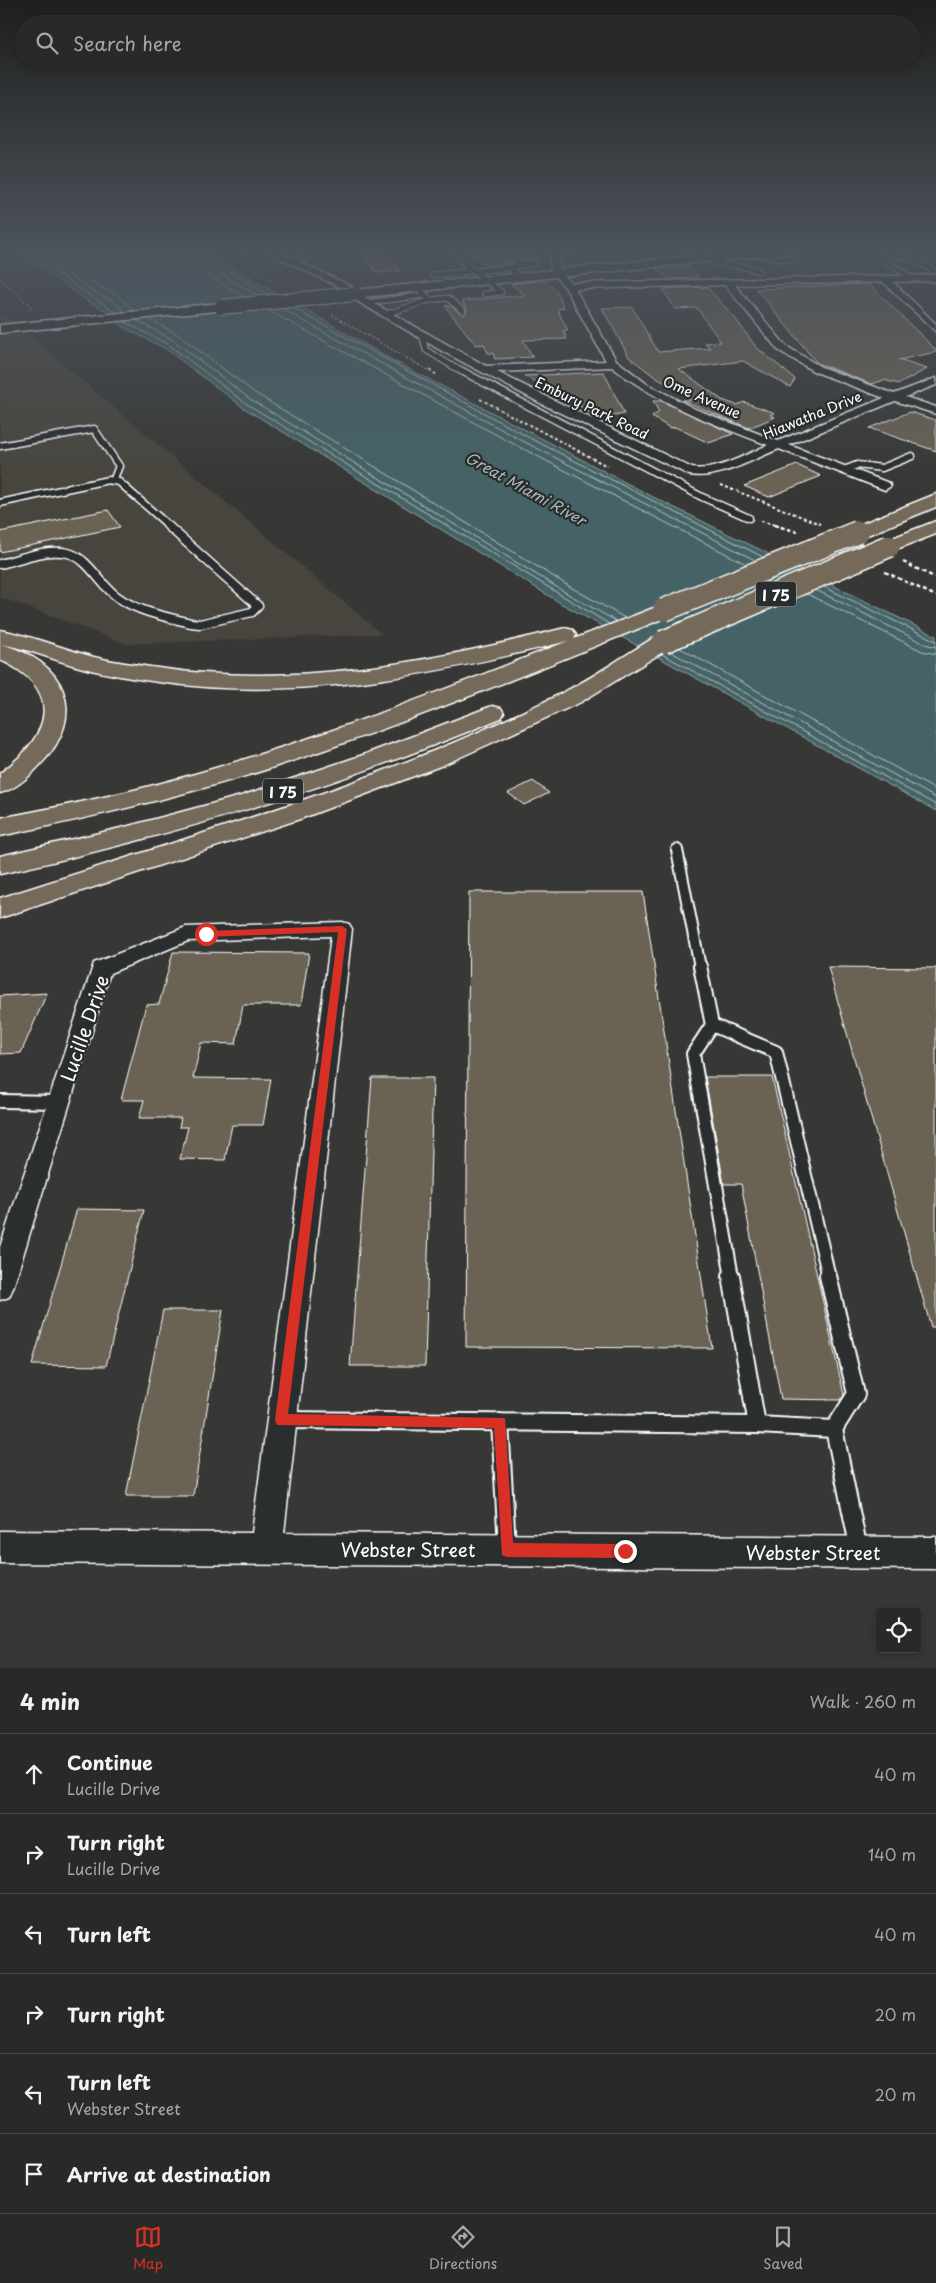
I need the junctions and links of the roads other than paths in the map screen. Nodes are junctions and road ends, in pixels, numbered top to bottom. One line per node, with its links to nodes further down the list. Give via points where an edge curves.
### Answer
1 (25, 327): 5 (main road, bridge)
2 (408, 327): 6 (street, Embury Park Road)
3 (593, 327): 7 (street, Ome Avenue)
4 (764, 327): 10 (street, via 793,356 836,376)
5 (0, 329)
6 (422, 335): 8 (street, Embury Park Road); 21 (lane, via 426,350 438,359 702,497)
7 (614, 364): 8 (street); 12 (street, Ome Avenue, via 642,386 691,411)
8 (485, 370): 16 (street, Embury Park Road, via 594,426 689,471)
9 (936, 381): 10 (street, Hiawatha Drive)
10 (897, 397): 11 (street); 12 (street, Hiawatha Drive)
11 (936, 411)
12 (781, 445): 15 (street, Ome Avenue); 16 (street, Hiawatha Drive, via 719,469)
13 (0, 446): 17 (lane, via 94,429 119,466)
14 (912, 456): 15 (lane, via 882,468 857,465)
15 (844, 470): 18 (street, Ome Avenue)
16 (698, 472)
17 (113, 481): 20 (lane); 23 (lane, via 119,482 258,606 252,612 200,624 168,618 119,599 69,552)
18 (885, 486)
19 (936, 500): 24 (highway, I 75, bridge)
20 (0, 503)
21 (749, 518)
22 (936, 527): 27 (highway, I 75, bridge, via 663,642)
23 (0, 564)
24 (664, 610): 25 (highway, via 492,654 414,670 296,682 226,682 160,676 87,662 27,641); 29 (highway, I 75, via 389,719 279,757 156,794)
25 (0, 637)
26 (0, 651): 28 (highway, via 20,658 48,680 57,705 53,727 40,750)
27 (565, 691): 31 (highway, I 75, via 297,786 150,829); 32 (highway, via 440,756 322,801)
28 (0, 785)
29 (0, 827)
30 (677, 850): 33 (lane)
31 (0, 865)
32 (0, 908)
33 (712, 1025): 39 (lane, via 693,1054); 40 (lane, via 776,1052 856,1394)
34 (0, 1101): 35 (lane)
35 (59, 1102): 36 (street, Lucille Drive); 37 (street, Lucille Drive, via 101,968 186,934 342,929)
36 (0, 1288)
37 (281, 1420): 38 (lane); 42 (street, Lucille Drive)
38 (500, 1422): 39 (lane); 43 (lane)
39 (757, 1425): 40 (lane)
40 (834, 1429): 44 (lane)
41 (0, 1547): 42 (street, Webster Street)
42 (266, 1548): 43 (street, Webster Street)
43 (507, 1550): 44 (street, Webster Street)
44 (859, 1552): 45 (street, Webster Street)
45 (936, 1553)

